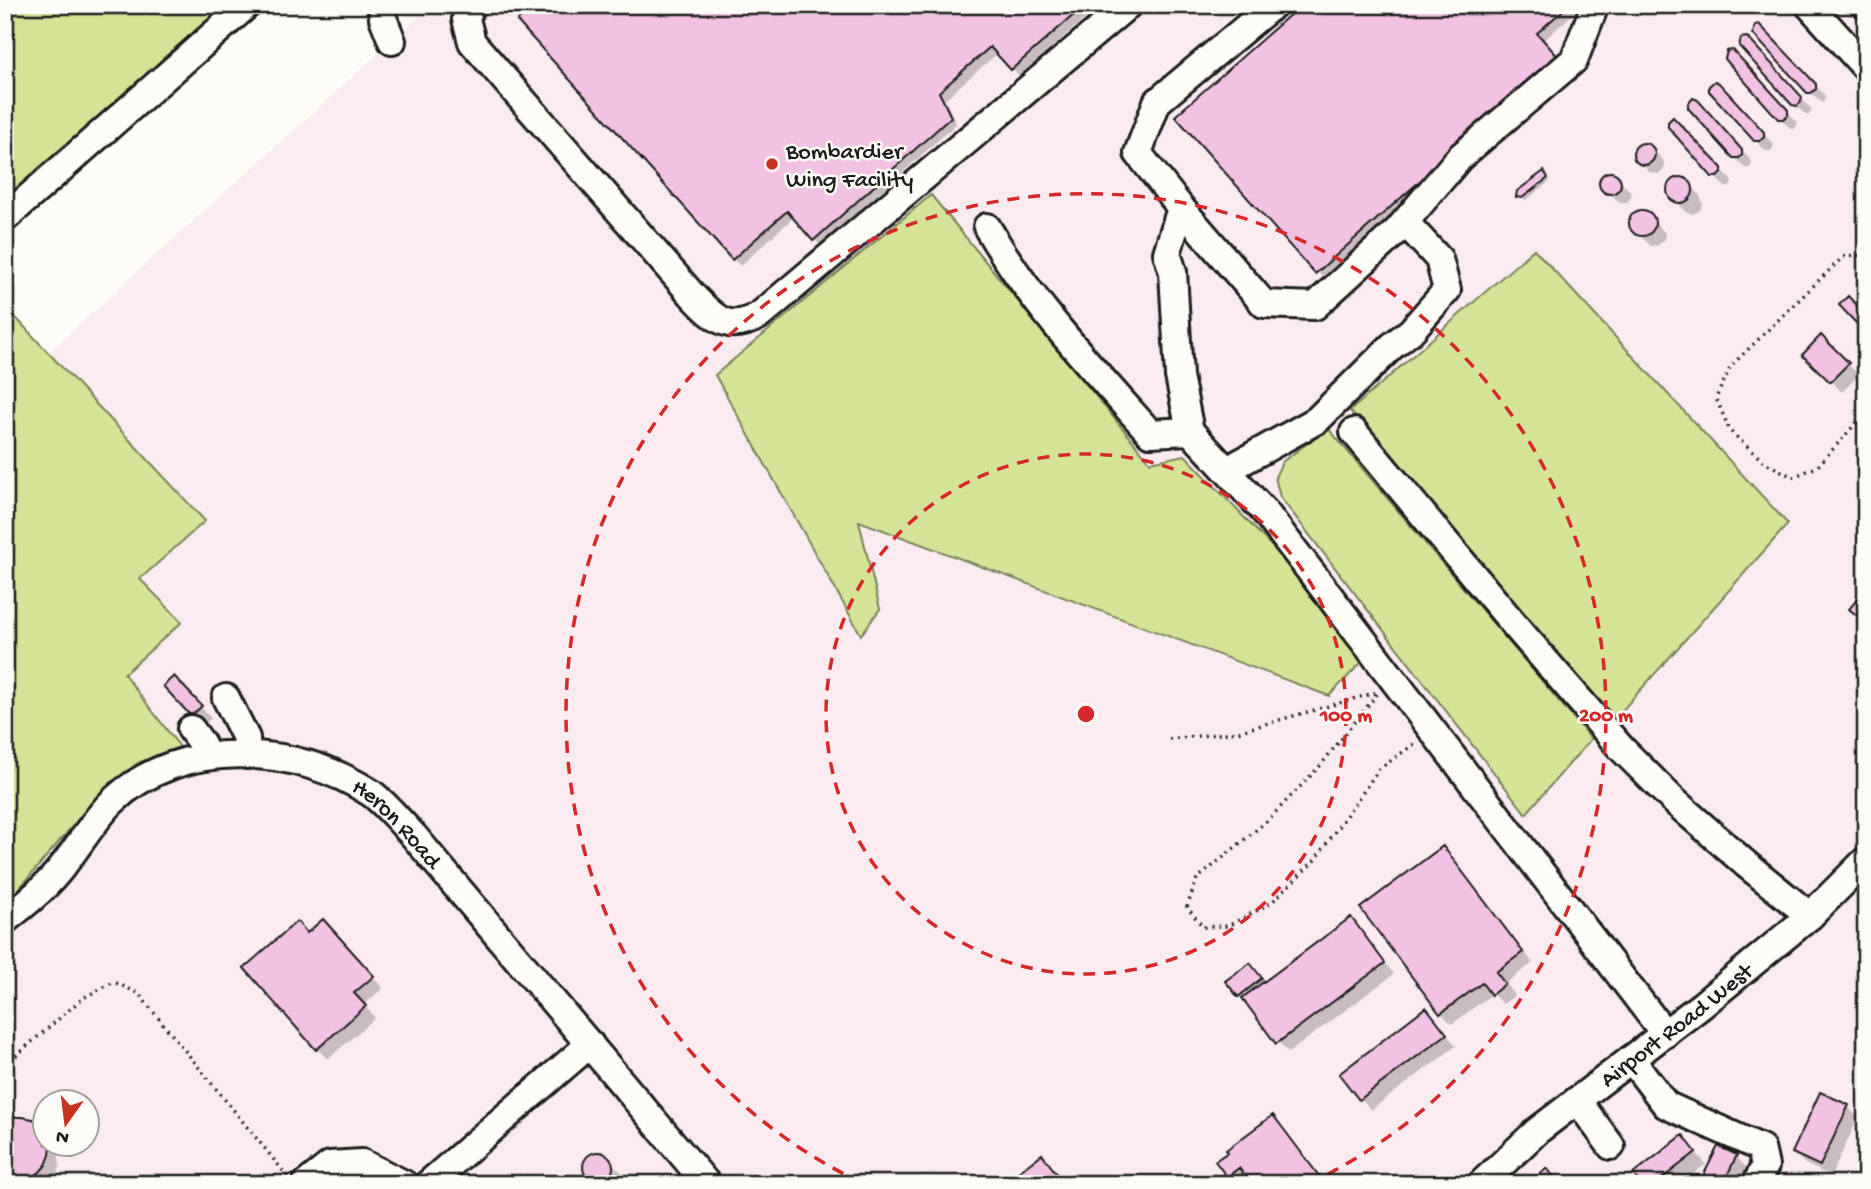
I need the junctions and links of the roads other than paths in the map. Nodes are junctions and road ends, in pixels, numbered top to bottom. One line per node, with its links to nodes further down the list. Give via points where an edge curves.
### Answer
1 (247, 5): 11 (street)
2 (382, 5): 8 (street)
3 (471, 5): 4 (street, via 466,19 472,41 694,297 728,323 746,324)
4 (1128, 5)
5 (1273, 5): 10 (street, via 1157,102 1138,153)
6 (1595, 5): 12 (street, via 1574,60 1460,157)
7 (1809, 5): 9 (street)
8 (392, 41)
9 (1866, 68)
10 (1181, 208): 12 (street, via 1264,303 1315,306); 14 (street, via 1167,253 1173,272 1179,376)
11 (5, 218)
12 (1405, 222): 16 (street, via 1439,259 1447,290 1411,331 1317,420)
13 (988, 227): 14 (street, via 1063,333 1150,433)
14 (1190, 430): 16 (street)
15 (1354, 432): 22 (street, via 1620,748 1673,800)
16 (1227, 470): 24 (street, via 1265,512)
17 (226, 698): 19 (street, via 246,738)
18 (191, 729): 20 (street, via 202,744)
19 (247, 755): 20 (street, Heron Road); 25 (street, Heron Road, via 301,763 340,776 373,795)
20 (203, 757): 23 (street, Heron Road, via 145,778 113,802 56,875)
21 (1866, 860): 22 (street, Airport Road West)
22 (1810, 916): 24 (street, Airport Road West)
23 (5, 920)
24 (1665, 1034): 26 (street, Airport Road West)
25 (590, 1044): 31 (street); 32 (street, Heron Road)
26 (1631, 1059): 27 (street, Airport Road West); 34 (street, via 1667,1105 1761,1148 1765,1166)
27 (1577, 1100): 28 (street); 33 (street, Airport Road West)
28 (1611, 1146)
29 (306, 1184): 30 (street, via 330,1165 362,1163)
30 (404, 1184)
31 (428, 1184)
32 (707, 1184)
33 (1481, 1184)
34 (1756, 1184)

